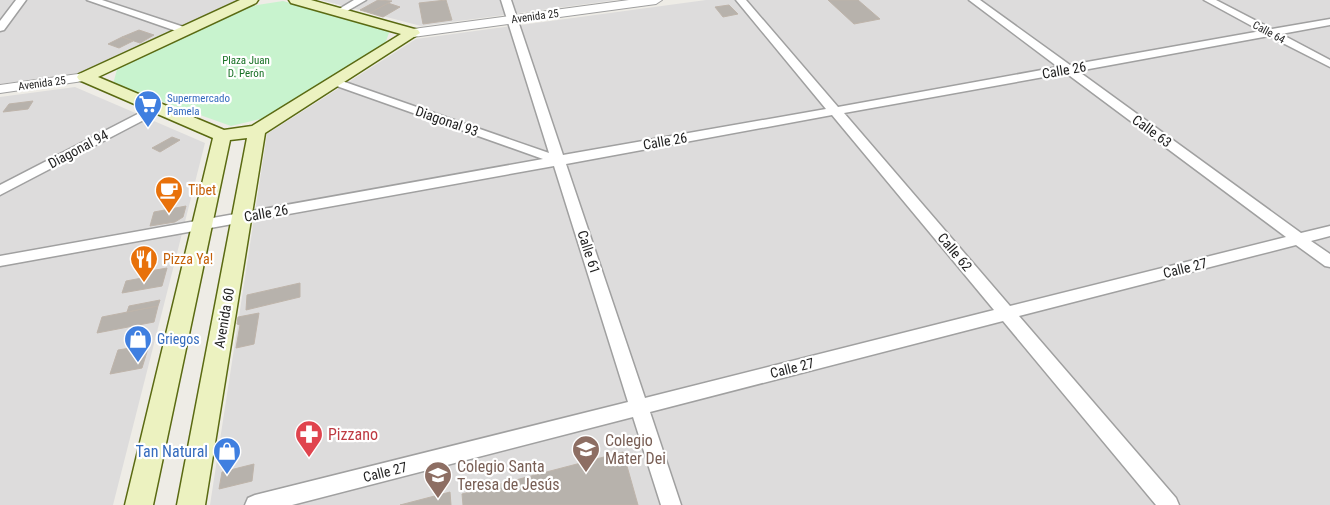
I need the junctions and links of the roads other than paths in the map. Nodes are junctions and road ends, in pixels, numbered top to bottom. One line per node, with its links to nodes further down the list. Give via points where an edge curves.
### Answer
1 (21, 0): 14 (street)
2 (92, 0): 15 (street)
3 (251, 0): 15 (main road)
4 (296, 0): 11 (main road)
5 (361, 0): 11 (street)
6 (506, 0): 12 (street, Calle 61)
7 (656, 0): 12 (street, Avenida 25)
8 (741, 0): 24 (street, Calle 62)
9 (974, 0): 19 (street, Calle 63)
10 (1209, 0): 17 (street, Calle 64)
11 (339, 12): 16 (main road)
12 (512, 20): 16 (street, Avenida 25); 27 (street, Calle 61)
13 (1330, 22): 17 (street, Calle 26)
14 (0, 28)
15 (186, 30): 20 (main road)
16 (414, 33): 21 (main road)
17 (1271, 33): 18 (street, Calle 64); 19 (street, Calle 26)
18 (1330, 64)
19 (1068, 69): 24 (street, Calle 26); 32 (street, Calle 63)
20 (84, 77): 22 (street, Avenida 25); 23 (main road)
21 (335, 82): 25 (main road); 27 (street, Diagonal 93)
22 (0, 89)
23 (157, 108): 26 (main road); 28 (street, Diagonal 94)
24 (835, 111): 27 (street, Calle 26); 35 (street, Calle 62)
25 (257, 130): 26 (main road); 29 (main road, Avenida 60)
26 (222, 136): 30 (main road)
27 (559, 160): 29 (street, Calle 26); 36 (street, Calle 61)
28 (0, 191)
29 (242, 218): 30 (street, Calle 26); 38 (main road, Avenida 60)
30 (202, 225): 33 (street, Calle 26); 37 (main road)
31 (1330, 231): 32 (street, Calle 27)
32 (1299, 239): 34 (street, Calle 63); 35 (street, Calle 27)
33 (0, 261)
34 (1330, 262)
35 (1006, 313): 36 (street, Calle 27); 41 (street, Calle 62)
36 (639, 407): 39 (street, Calle 27); 40 (street, Calle 61)
37 (139, 505)
38 (191, 505)
39 (255, 505)
40 (671, 505)
41 (1169, 505)

